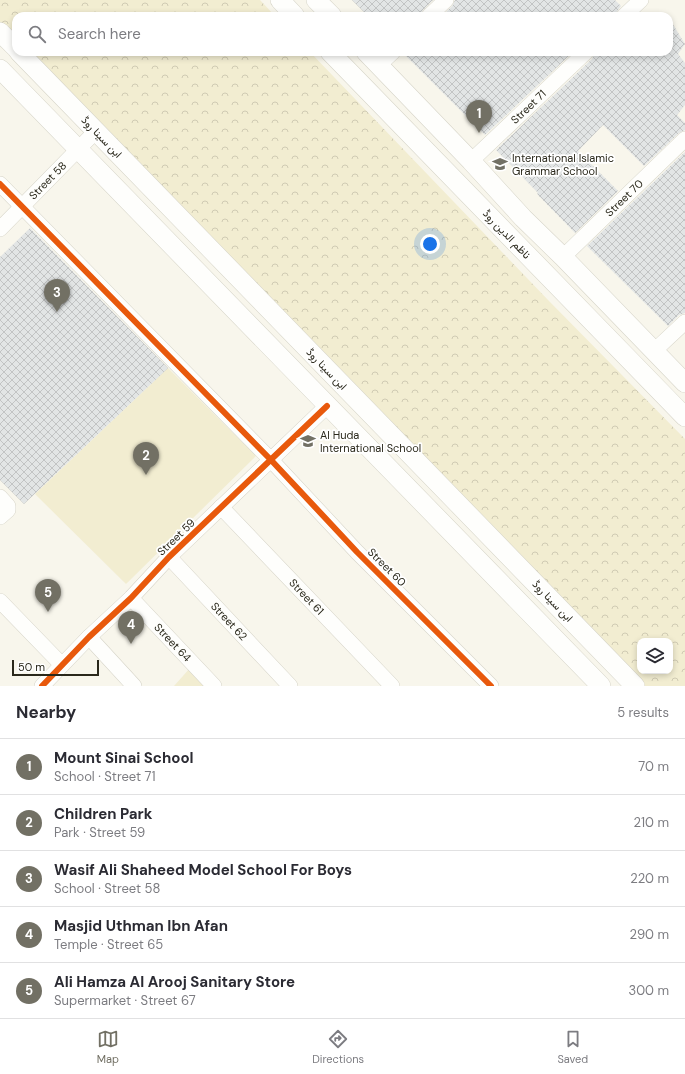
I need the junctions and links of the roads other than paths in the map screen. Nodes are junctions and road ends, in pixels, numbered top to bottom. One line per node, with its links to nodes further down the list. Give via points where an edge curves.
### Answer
1 (280, 0): 5 (main road)
2 (316, 0): 6 (main road)
3 (446, 0): 7 (street)
4 (640, 0): 8 (street)
5 (291, 12)
6 (328, 12)
7 (433, 12)
8 (628, 12)
9 (0, 32): 10 (main road)
10 (12, 44)
11 (24, 56): 16 (main road, ابن سینا روڈ)
12 (334, 56): 28 (main road, ناظم الدین روڈ)
13 (582, 56): 19 (street, Street 71)
14 (373, 59): 19 (main road, ناظم الدین روڈ)
15 (0, 69): 18 (main road)
16 (96, 131): 18 (street, Street 58); 43 (main road, ابن سینا روڈ)
17 (685, 139): 23 (street, Street 70)
18 (78, 149): 21 (street, Street 58); 27 (main road)
19 (471, 161): 23 (main road, ناظم الدین روڈ)
20 (0, 184): 21 (street, Street 60)
21 (22, 207): 22 (street, Street 58); 29 (street, Street 60)
22 (0, 229)
23 (563, 257): 25 (main road, ناظم الدین روڈ)
24 (685, 322): 25 (street)
25 (654, 351): 26 (main road, ناظم الدین روڈ)
26 (685, 383)
27 (327, 406): 29 (street, Street 59); 42 (main road)
28 (685, 417)
29 (271, 460): 30 (street, Street 59); 41 (street, Street 60, via 357,552)
30 (221, 507): 31 (street, Street 59); 40 (street, Street 61)
31 (169, 557): 32 (street, Street 59); 39 (street, Street 62)
32 (131, 598): 34 (street, Street 59); 38 (street, Street 64)
33 (0, 601): 35 (street)
34 (89, 637): 35 (street, Street 59); 37 (street)
35 (62, 666): 36 (street, Street 59)
36 (42, 686)
37 (134, 686)
38 (214, 686)
39 (290, 686)
40 (392, 686)
41 (491, 686)
42 (601, 686)
43 (635, 686)

